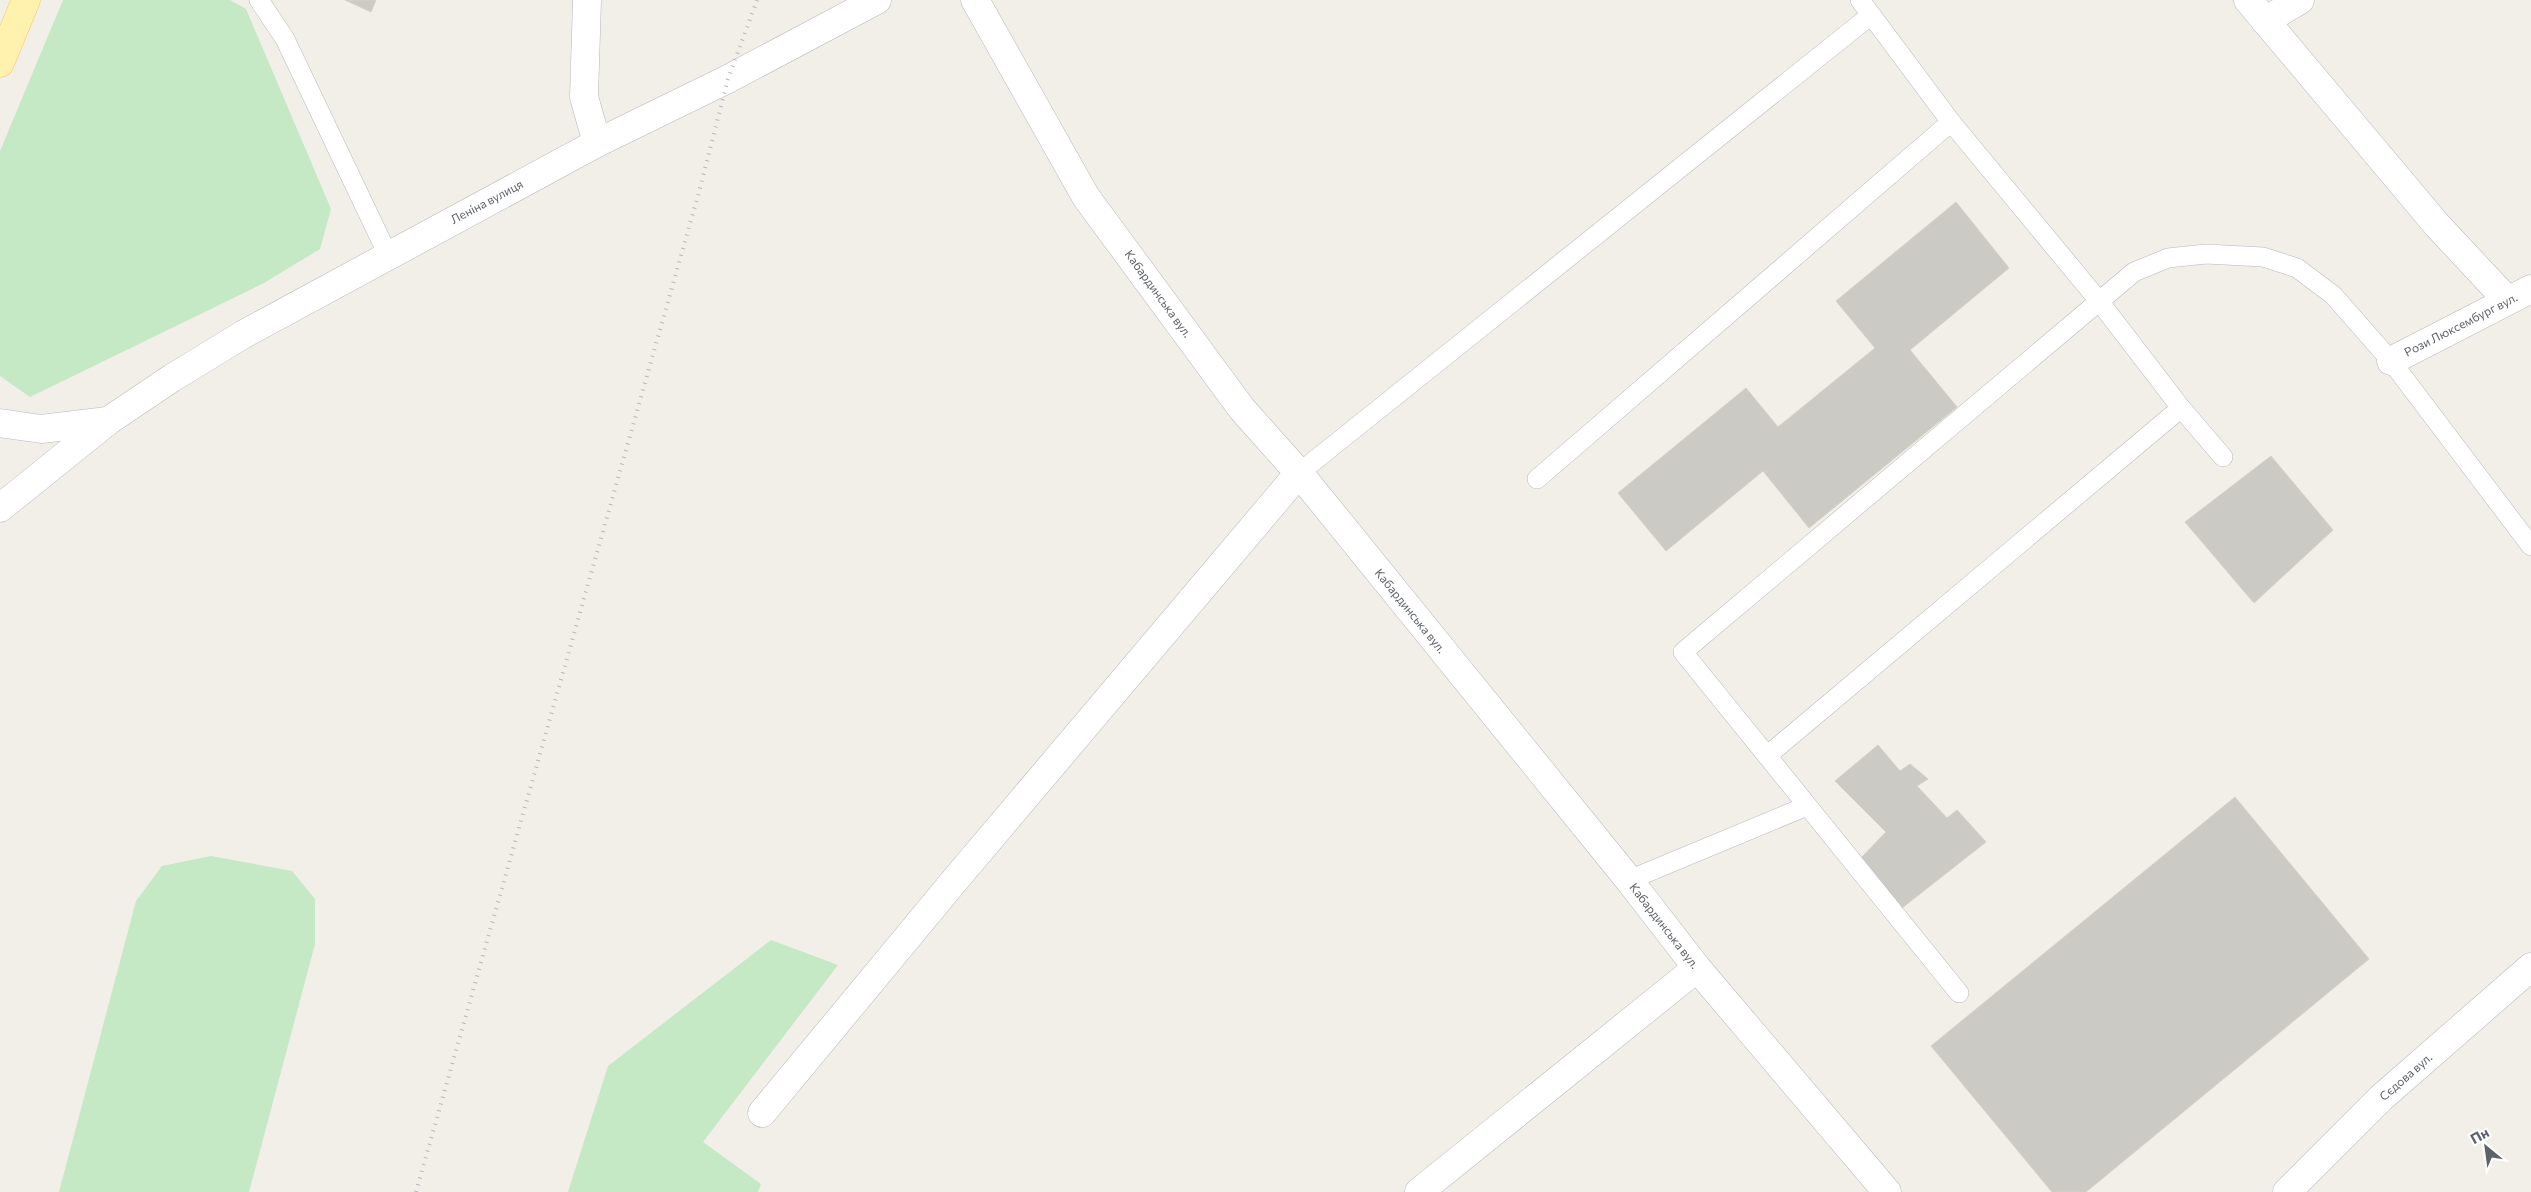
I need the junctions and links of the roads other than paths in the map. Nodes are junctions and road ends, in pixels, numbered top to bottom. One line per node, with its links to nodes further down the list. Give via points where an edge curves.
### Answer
1 (26, 0): 10 (main road)
2 (259, 0): 13 (lane, via 285,39)
3 (587, 0): 12 (street, via 584,97)
4 (877, 0): 12 (street, Леніна вулиця, via 728,79)
5 (976, 0): 21 (street, Кабардинська вул., via 1086,197 1242,409)
6 (2248, 0): 9 (street)
7 (2300, 0): 9 (street)
8 (1866, 7): 11 (lane); 21 (lane)
9 (2265, 20): 14 (street, via 2437,225)
10 (0, 63)
11 (1951, 122): 15 (lane); 22 (lane)
12 (597, 143): 13 (street, Леніна вулиця)
13 (388, 255): 18 (street, Леніна вулиця, via 244,334)
14 (2519, 295): 16 (street, Рози Люксембург вул.)
15 (2099, 301): 16 (lane, via 2134,272 2168,258 2206,254 2263,257 2297,268 2333,295); 17 (lane); 25 (lane, via 1683,652)
16 (2391, 361): 24 (lane)
17 (2181, 408): 20 (lane); 25 (lane)
18 (108, 421): 19 (street, via 41,429); 23 (street, Леніна вулиця)
19 (0, 423)
20 (2223, 457)
21 (1299, 473): 27 (street, Кабардинська вул.); 31 (street, via 954,880)
22 (1537, 479)
23 (0, 508)
24 (2531, 546)
25 (1768, 756): 26 (lane)
26 (1807, 806): 27 (lane); 30 (lane)
27 (1629, 880): 29 (street, Кабардинська вул.)
28 (2531, 967): 34 (street, Сєдова вул., via 2381,1098)
29 (1697, 968): 32 (street); 33 (street, Кабардинська вул.)
30 (1959, 993)
31 (762, 1113)
32 (1419, 1192)
33 (1887, 1192)
34 (2287, 1192)

